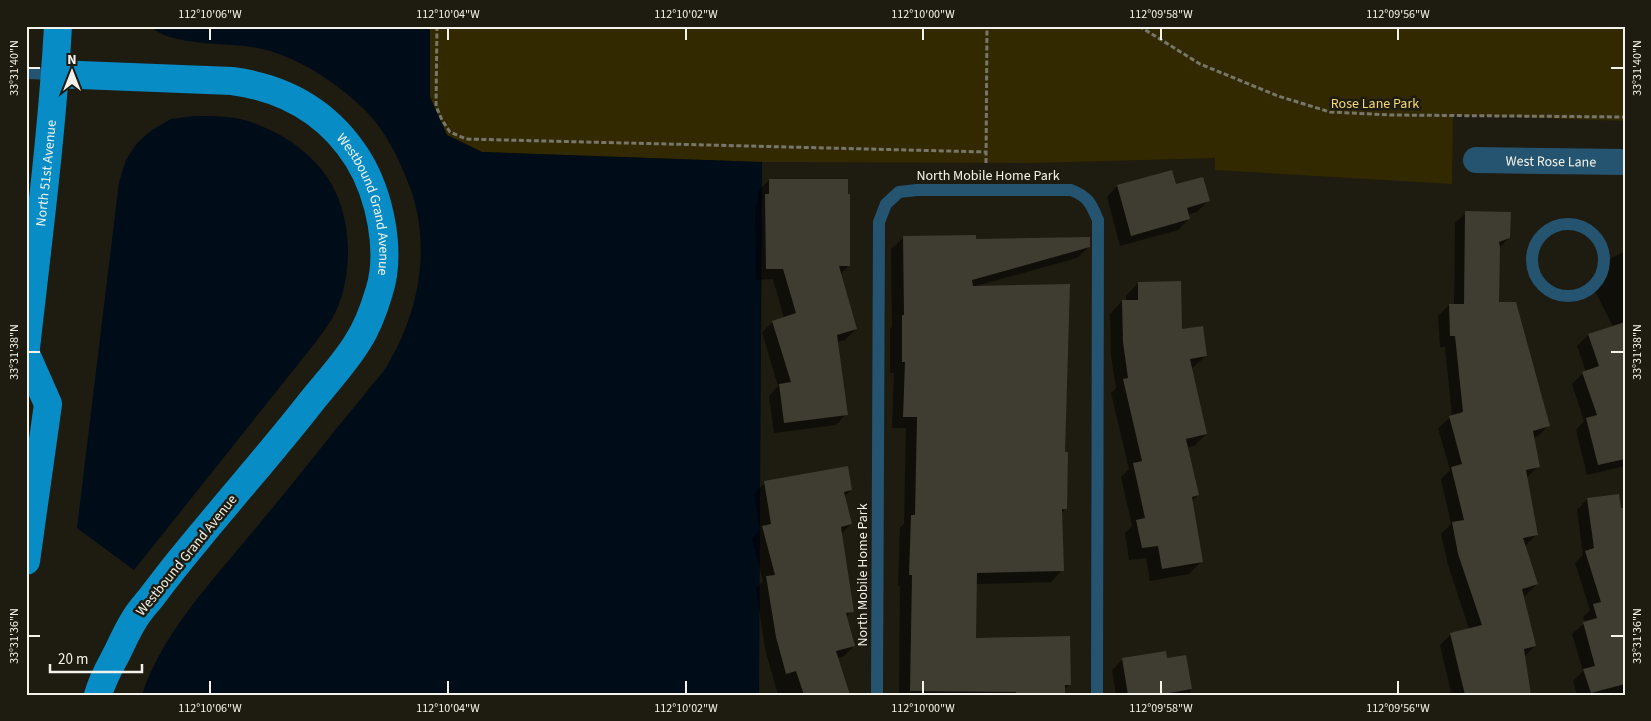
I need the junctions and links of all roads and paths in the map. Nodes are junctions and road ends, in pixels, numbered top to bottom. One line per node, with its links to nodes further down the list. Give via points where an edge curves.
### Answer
1 (58, 26): 6 (main road, North 51st Avenue)
2 (437, 26): 8 (path, via 436,106 450,132 466,139)
3 (987, 26): 8 (path)
4 (1139, 26): 7 (path, via 1200,64 1278,96 1330,112)
5 (26, 73): 6 (lane)
6 (55, 74): 13 (main road, North 51st Avenue); 16 (main road, Westbound Grand Avenue, via 232,80 254,84 296,100 336,130 362,165 379,213 384,241 380,290 358,342 134,620)
7 (1625, 117)
8 (987, 152): 11 (path)
9 (1476, 160): 10 (street, West Rose Lane)
10 (1625, 162)
11 (986, 163)
12 (1542, 235): 12 (lane, via 1532,257 1538,281 1547,289 1570,296 1591,287 1598,279 1603,262 1601,246 1595,236 1586,229 1563,224)
13 (26, 348)
14 (26, 354): 15 (main road, via 48,404)
15 (26, 561)
16 (98, 695)
17 (877, 695): 18 (lane, North Mobile Home Park, via 878,222 886,204 899,192 1072,190 1083,194 1098,220)
18 (1097, 695)

